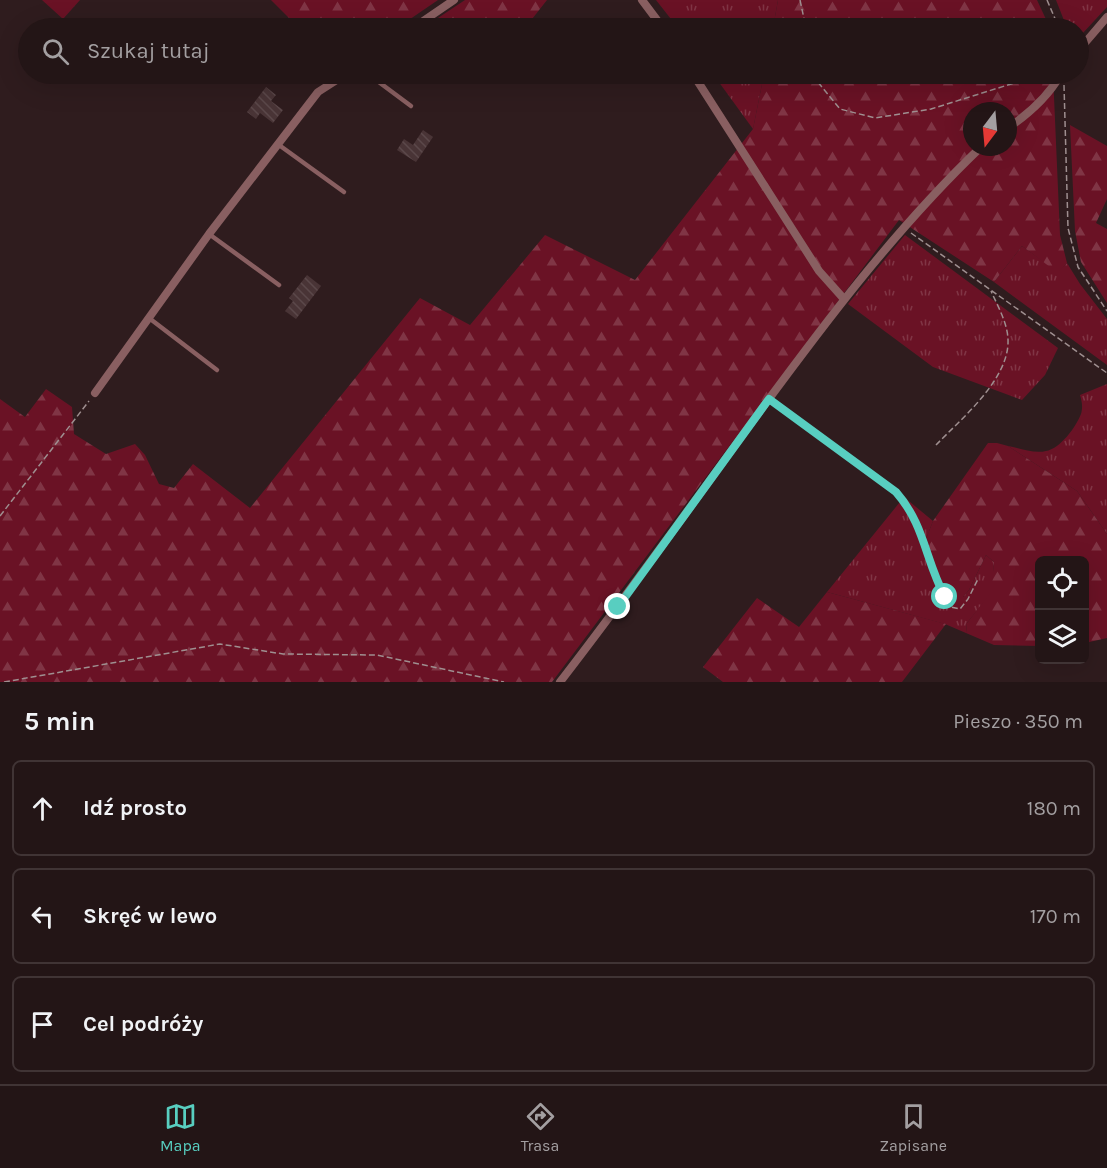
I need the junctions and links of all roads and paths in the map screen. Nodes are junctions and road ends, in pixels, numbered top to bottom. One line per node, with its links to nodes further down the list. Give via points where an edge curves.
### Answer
1 (454, 0): 6 (street)
2 (642, 0): 7 (street)
3 (800, 0): 8 (path)
4 (1047, 0): 9 (path)
5 (1107, 17): 10 (street)
6 (428, 18)
7 (656, 18)
8 (804, 18)
9 (1055, 18)
10 (1089, 38)
11 (330, 84): 20 (street, via 318,92)
12 (381, 84): 18 (lane)
13 (699, 84): 27 (street, via 819,271)
14 (819, 84): 15 (path, via 840,110 875,118 931,109)
15 (1011, 84)
16 (1055, 84): 19 (street, via 1036,108)
17 (1065, 85): 28 (path, via 1068,228 1078,267)
18 (411, 106)
19 (1017, 122)
20 (279, 145): 22 (lane); 24 (street)
21 (972, 156): 23 (street)
22 (344, 192)
23 (903, 227): 26 (path); 27 (street)
24 (209, 234): 25 (lane); 29 (street)
25 (279, 285)
26 (990, 290): 31 (path); 34 (path, via 1005,322 1005,358 981,398)
27 (844, 299): 33 (street)
28 (1107, 311)
29 (149, 318): 30 (lane); 32 (street)
30 (217, 370)
31 (1107, 373)
32 (95, 393): 35 (path)
33 (769, 399): 36 (path, via 896,492 910,507 936,580 951,607 960,609); 39 (street)
34 (936, 445)
35 (0, 516)
36 (978, 579)
37 (4, 682): 38 (path, via 220,645 283,654 377,655)
38 (504, 682)
39 (560, 682)

